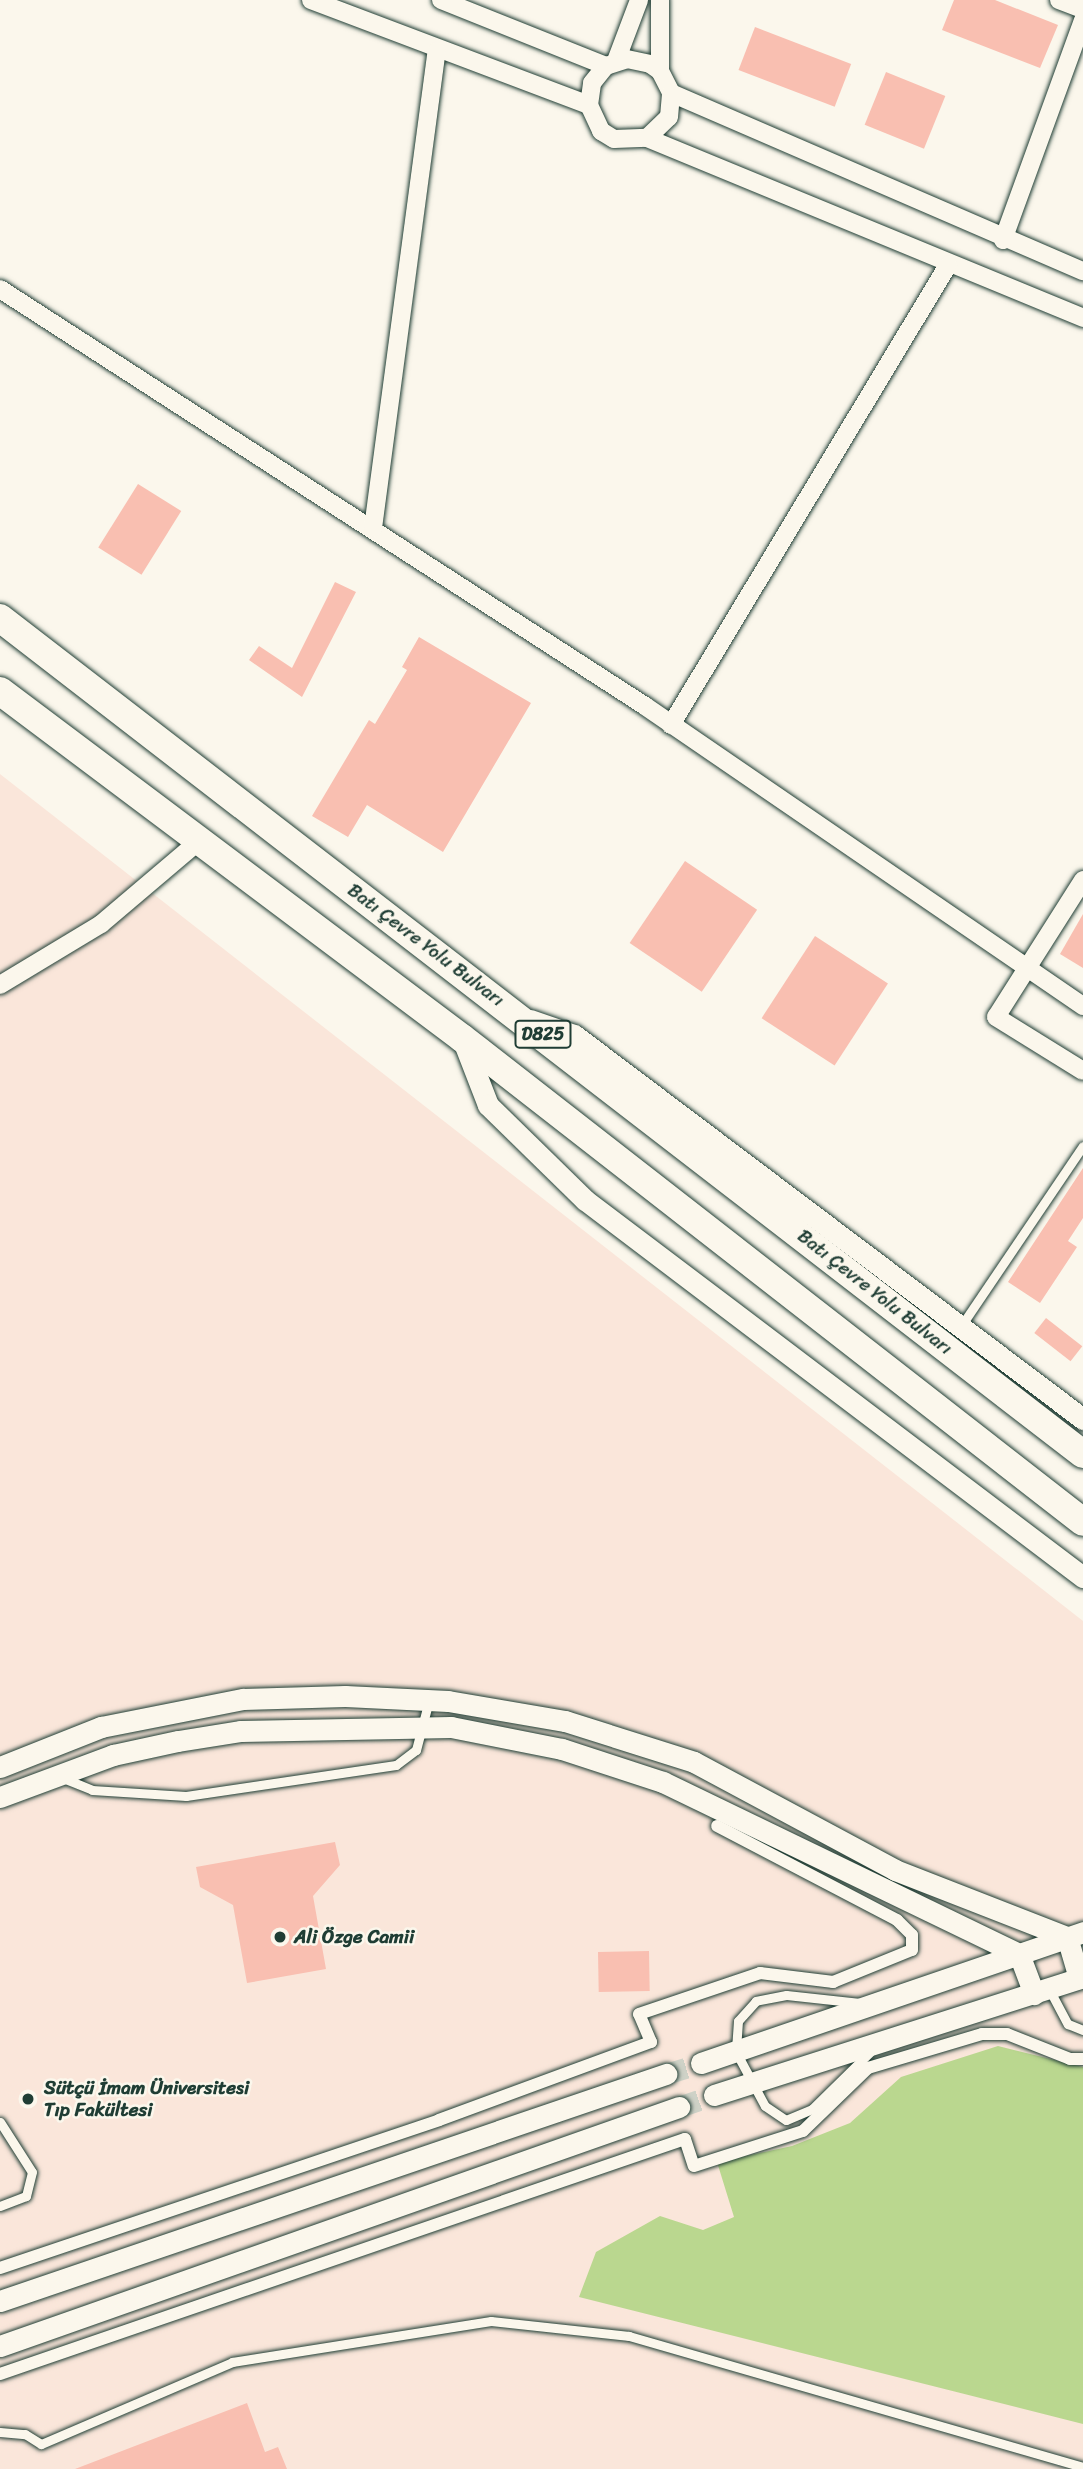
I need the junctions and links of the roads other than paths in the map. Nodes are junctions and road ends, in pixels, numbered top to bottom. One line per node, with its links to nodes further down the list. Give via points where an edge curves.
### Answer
1 (311, 0): 8 (street)
2 (441, 0): 9 (street)
3 (639, 0): 9 (street)
4 (660, 0): 10 (street)
5 (1059, 0): 6 (street)
6 (1083, 9)
7 (1083, 20): 14 (street)
8 (437, 51): 12 (street); 19 (street)
9 (611, 63): 10 (street, via 639,59); 12 (street, via 592,83)
10 (660, 71): 11 (street)
11 (671, 93): 13 (street, via 669,117); 14 (street)
12 (589, 105): 13 (street, via 601,131 614,139)
13 (647, 138): 15 (street)
14 (1003, 240): 16 (street)
15 (948, 265): 18 (street); 22 (street)
16 (1083, 271)
17 (0, 289): 19 (street)
18 (1083, 318)
19 (373, 528): 22 (street)
20 (0, 618): 28 (highway, Batı Çevre Yolu Bulvarı / D825)
21 (0, 691): 23 (highway, D825)
22 (671, 725): 25 (street)
23 (200, 840): 26 (street, via 101,924); 29 (highway, D825)
24 (1083, 880): 25 (street)
25 (1026, 971): 27 (street); 30 (street, via 996,1017)
26 (0, 985)
27 (1083, 1006)
28 (521, 1017): 32 (street, via 574,1035); 34 (highway, Batı Çevre Yolu Bulvarı / D825)
29 (462, 1038): 35 (highway, D825); 36 (street, via 488,1105 585,1200)
30 (1083, 1071)
31 (1083, 1146): 32 (lane)
32 (961, 1326): 33 (street)
33 (1083, 1419)
34 (1083, 1454)
35 (1083, 1522)
36 (1083, 1577)
37 (429, 1700): 38 (lane); 39 (street, via 345,1696 243,1699 174,1709 101,1727); 43 (street, via 565,1721 683,1758 895,1870)
38 (424, 1727): 40 (street, via 241,1731 113,1755); 40 (lane, via 416,1751 396,1765 186,1796 92,1790); 44 (street, via 451,1727 614,1763)
39 (0, 1767)
40 (54, 1775): 41 (street)
41 (0, 1797)
42 (717, 1826): 59 (street, via 897,1920 912,1935 912,1950 833,1982 760,1973 639,2014 651,2042 439,2120)
43 (1075, 1935): 44 (street); 45 (street)
44 (1019, 1954): 46 (street); 47 (street)
45 (1081, 1978): 46 (street)
46 (1042, 1992): 48 (lane, via 1068,2024); 49 (street)
47 (872, 2004): 50 (street); 50 (lane, via 768,1996 743,2010 734,2036)
48 (1083, 2030)
49 (880, 2043): 54 (street); 54 (lane, via 831,2093 798,2118 774,2116)
50 (736, 2051): 52 (street); 54 (lane)
51 (1083, 2059): 62 (street, via 1070,2059 1007,2034 970,2038 868,2067 803,2131 694,2166 685,2139)
52 (701, 2063)
53 (666, 2074): 60 (street)
54 (750, 2084): 55 (street)
55 (714, 2095)
56 (679, 2108): 61 (street)
57 (0, 2122): 58 (lane, via 32,2172 32,2186 26,2196)
58 (0, 2206)
59 (0, 2268)
60 (0, 2301)
61 (0, 2346)
62 (0, 2374)
63 (0, 2432): 64 (lane, via 25,2434 41,2444 232,2362 491,2321 629,2336)
64 (1083, 2467)

